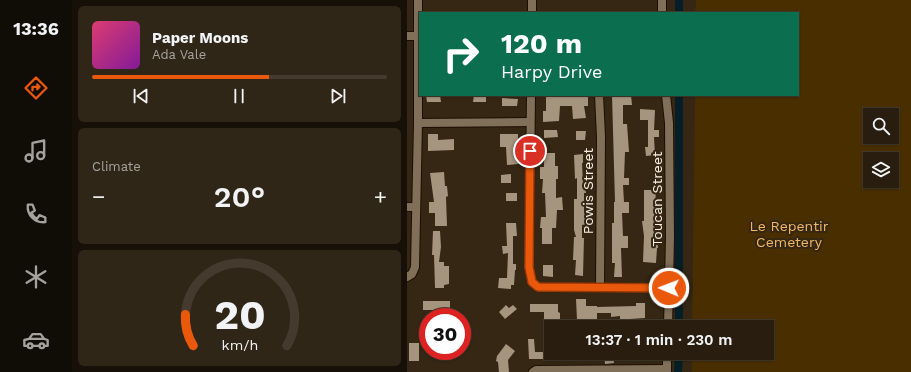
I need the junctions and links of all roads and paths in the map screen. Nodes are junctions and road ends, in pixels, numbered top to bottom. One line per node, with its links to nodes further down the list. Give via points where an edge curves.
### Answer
1 (418, 0): 7 (street)
2 (532, 0): 4 (street)
3 (662, 0): 5 (street)
4 (532, 12)
5 (662, 12)
6 (407, 36): 7 (street)
7 (418, 36): 12 (street)
8 (531, 96): 11 (street)
9 (599, 96): 16 (street, Powis Street)
10 (666, 96): 17 (street, Toucan Street, via 669,123)
11 (531, 122): 12 (street); 16 (street, via 529,267 532,282 538,287)
12 (418, 123): 14 (street)
13 (407, 207): 14 (street)
14 (416, 207): 15 (street, via 415,267 412,274)
15 (407, 277)
16 (600, 287): 17 (street)
17 (669, 288): 18 (street, Toucan Street)
18 (668, 320)
19 (667, 370): 20 (street)
20 (598, 371): 21 (street)
21 (533, 372)

